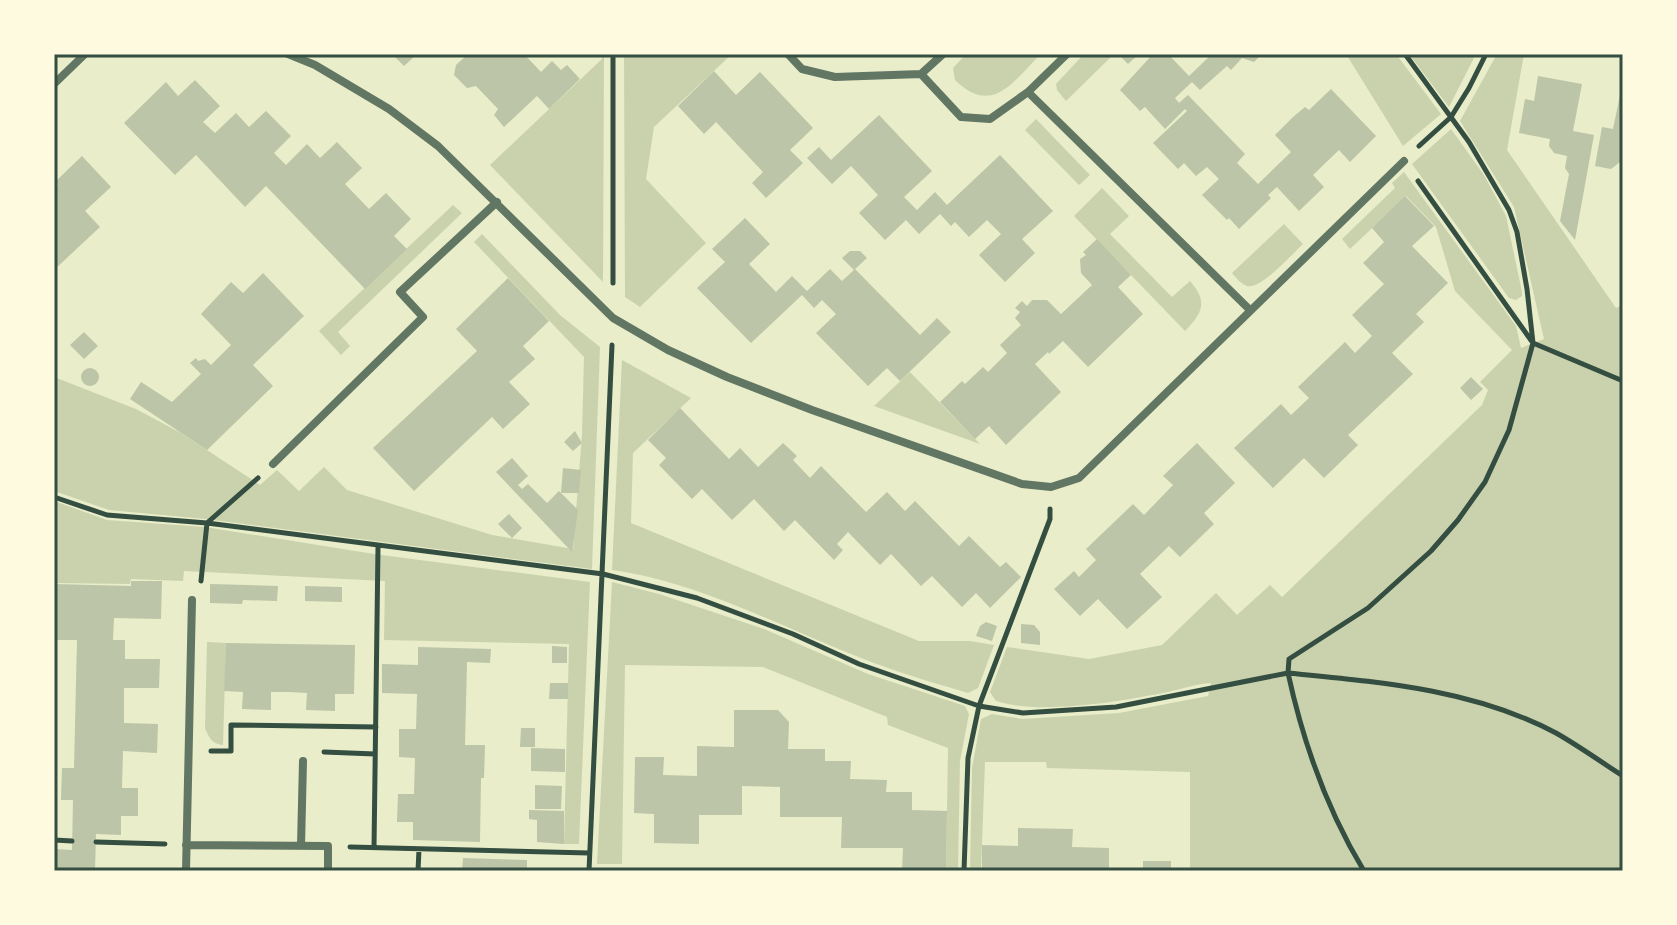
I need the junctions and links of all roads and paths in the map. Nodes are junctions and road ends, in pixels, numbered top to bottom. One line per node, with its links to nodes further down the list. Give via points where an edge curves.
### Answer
1 (85, 54): 10 (street)
2 (288, 54): 14 (street, via 389,109)
3 (613, 54): 16 (path)
4 (788, 54): 9 (street, via 802,69 835,77)
5 (943, 54): 9 (street)
6 (1067, 54): 11 (street)
7 (1405, 54): 12 (path)
8 (1486, 54): 12 (path)
9 (921, 74): 11 (street, via 961,117 990,119)
10 (54, 84)
11 (1028, 92): 15 (street)
12 (1451, 117): 13 (path); 17 (path, via 1509,210 1517,232)
13 (1404, 161): 15 (street); 17 (path)
14 (497, 202): 16 (street); 19 (street, via 400,292 423,317)
15 (1250, 310): 20 (street, via 1079,478)
16 (613, 318): 20 (street, via 668,350 812,410 1022,484); 24 (path)
17 (1533, 343): 18 (path); 26 (path, via 1509,430 1485,482 1458,520 1368,608 1289,659)
18 (1623, 381)
19 (273, 464): 22 (path)
20 (1051, 487): 27 (path, via 1050,519)
21 (54, 497): 22 (path, via 107,515)
22 (207, 523): 23 (path); 25 (path, via 203,576)
23 (378, 547): 24 (path); 28 (path)
24 (603, 574): 27 (path, via 697,598); 39 (path)
25 (192, 600): 36 (street)
26 (1288, 673): 27 (path, via 1116,707 1023,713); 32 (path, via 1403,684 1466,698 1556,733); 45 (path, via 1311,758)
27 (979, 706): 44 (path, via 968,758)
28 (376, 727): 29 (path, via 231,725); 30 (path)
29 (231, 751)
30 (375, 754): 31 (path, via 303,752); 38 (path, via 374,848)
31 (303, 761): 37 (street)
32 (1623, 776)
33 (54, 840): 34 (path)
34 (72, 841)
35 (96, 842): 36 (path)
36 (186, 845): 37 (street); 40 (street)
37 (301, 846): 41 (street, via 328,846)
38 (419, 849): 39 (path); 42 (path)
39 (589, 853): 43 (path)
40 (186, 871)
41 (328, 871)
42 (418, 871)
43 (589, 871)
44 (964, 871)
45 (1364, 871)

